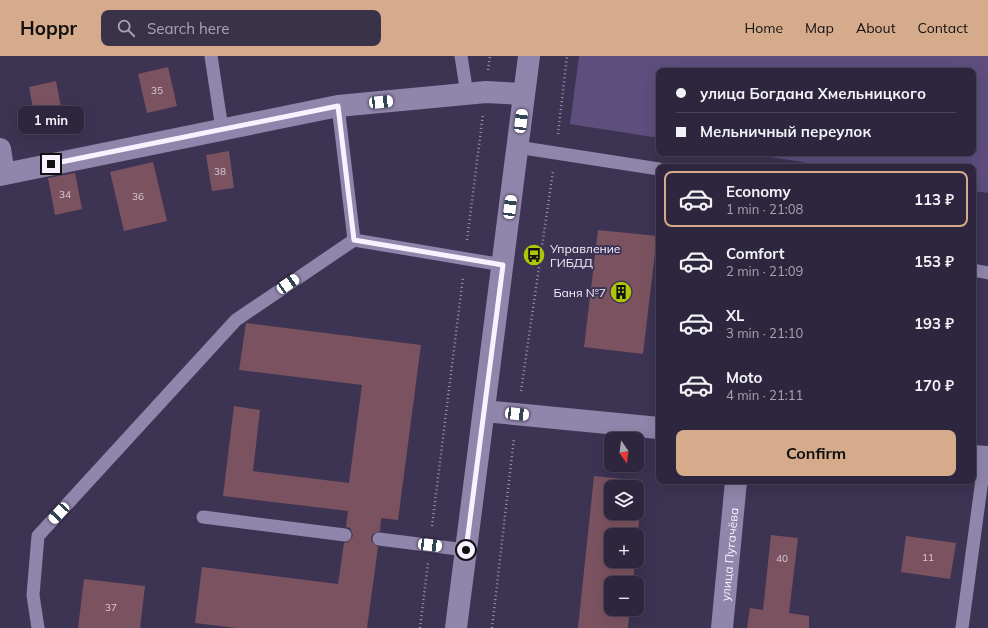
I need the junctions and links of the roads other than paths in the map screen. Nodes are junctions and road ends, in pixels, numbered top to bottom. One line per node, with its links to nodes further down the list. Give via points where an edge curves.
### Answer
1 (211, 56): 7 (lane)
2 (461, 56): 4 (lane)
3 (529, 56): 5 (street)
4 (476, 93): 5 (street); 6 (street)
5 (524, 94): 8 (street)
6 (338, 106): 7 (street); 12 (lane)
7 (222, 129): 11 (street)
8 (517, 147): 10 (lane); 13 (street)
9 (0, 149): 11 (street)
10 (656, 169)
11 (2, 174)
12 (354, 240): 13 (lane); 24 (lane, via 236,320 38,536 34,595)
13 (503, 265): 16 (street)
14 (976, 270): 15 (lane)
15 (988, 272)
16 (484, 411): 17 (street); 23 (street)
17 (656, 428)
18 (982, 457): 27 (lane)
19 (736, 484): 26 (street, улица Пугачёва)
20 (203, 517): 21 (lane)
21 (345, 535)
22 (379, 539): 23 (lane)
23 (466, 550): 25 (street)
24 (38, 628)
25 (456, 628)
26 (722, 628)
27 (962, 628)

